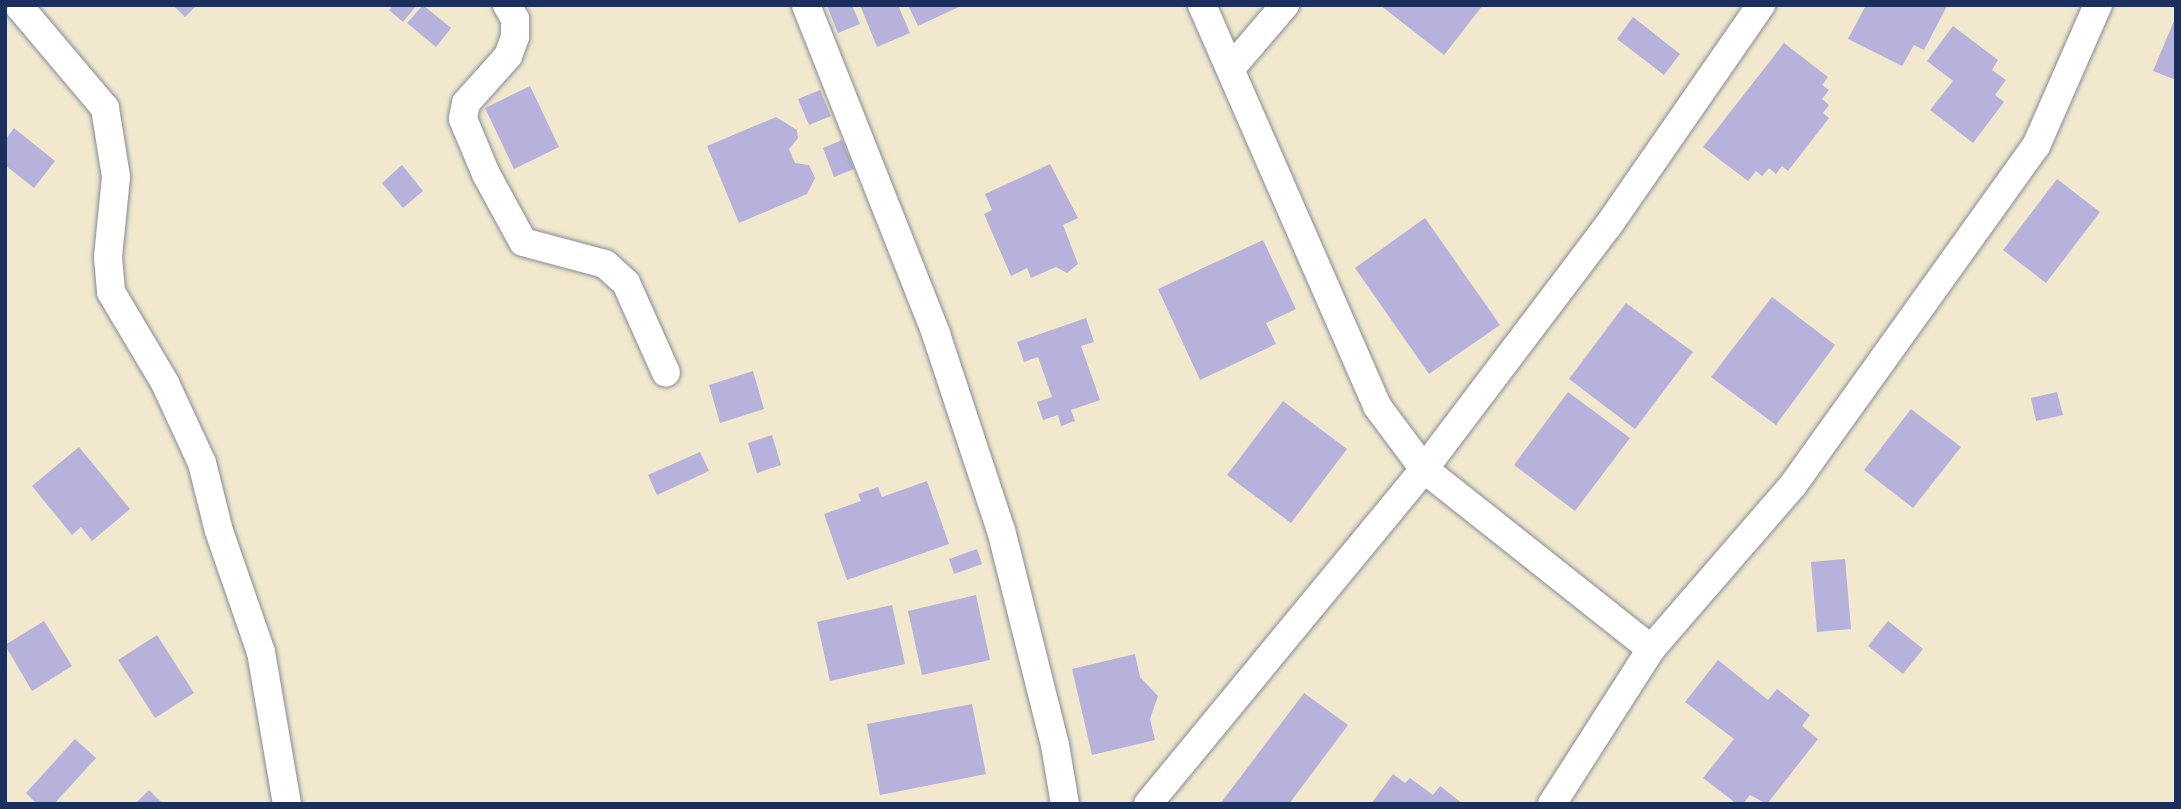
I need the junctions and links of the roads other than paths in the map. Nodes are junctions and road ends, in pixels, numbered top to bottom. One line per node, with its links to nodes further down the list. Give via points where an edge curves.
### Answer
1 (18, 5): 12 (street, via 106,108 116,168 108,257 111,292 171,394 202,463 219,531 261,652)
2 (507, 5): 9 (street, via 515,37 508,57 466,103 463,119 486,174 523,242 605,264 626,282)
3 (806, 5): 13 (street, via 936,334 1001,530)
4 (1202, 5): 8 (street)
5 (1285, 5): 8 (street)
6 (1762, 5): 10 (street, via 1608,226)
7 (2098, 5): 11 (street, via 2036,146 1793,485)
8 (1232, 67): 10 (street, via 1315,273 1377,406)
9 (666, 373)
10 (1424, 469): 11 (street); 14 (street)
11 (1651, 649): 15 (street)
12 (287, 804)
13 (1065, 804)
14 (1149, 804)
15 (1552, 804)

